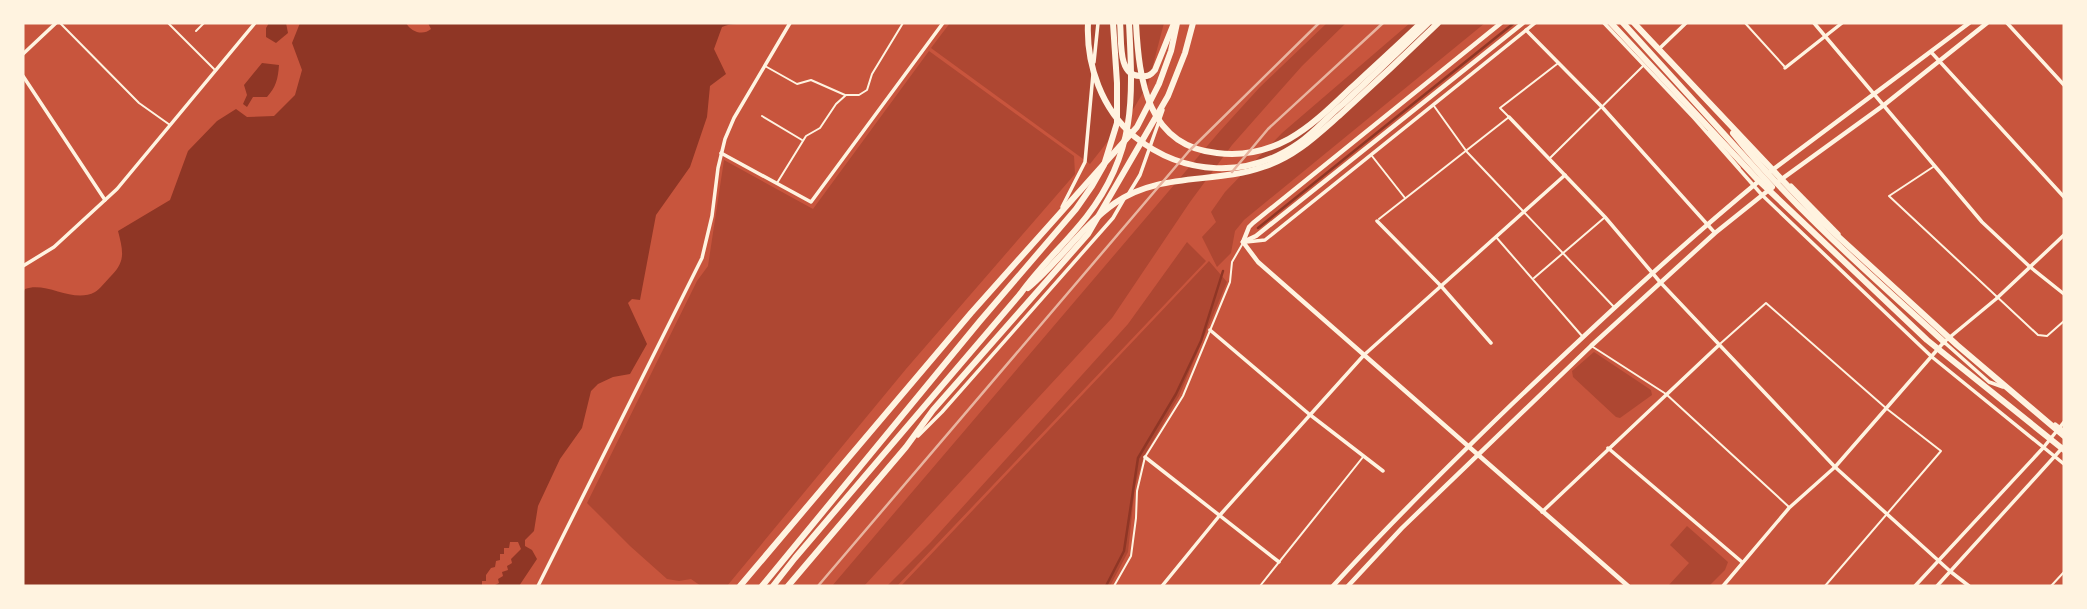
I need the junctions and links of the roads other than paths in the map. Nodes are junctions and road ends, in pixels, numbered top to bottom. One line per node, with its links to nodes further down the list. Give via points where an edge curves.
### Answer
1 (57, 23): 38 (street); 57 (lane, via 139,103)
2 (168, 23): 44 (lane)
3 (204, 23): 34 (lane)
4 (790, 23): 42 (street)
5 (903, 23): 49 (lane, via 867,90)
6 (943, 23): 71 (street, via 811,202)
7 (1088, 23): 16 (main road, via 1095,78 1124,128 1167,158 1210,169 1266,160 1300,142)
8 (1098, 23): 79 (street, via 1084,162)
9 (1113, 23): 138 (main road, via 1116,123 1104,165 1092,186)
10 (1120, 23): 13 (main road, via 1125,68 1131,75 1141,76 1152,74)
11 (1129, 23): 94 (main road, via 1131,116 1112,177 1087,215)
12 (1136, 23): 15 (main road, via 1145,90 1159,122 1177,140 1224,154 1261,150 1297,134)
13 (1175, 23): 79 (main road, via 1159,84 1137,127)
14 (1193, 23): 50 (main road)
15 (1422, 23)
16 (1429, 23)
17 (1438, 23): 94 (main road, via 1294,153 1245,173 1141,189 1094,220)
18 (1501, 23): 86 (street, via 1248,227)
19 (1523, 23): 86 (street)
20 (1535, 23): 33 (street)
21 (1604, 23): 41 (street)
22 (1611, 23): 117 (main road, via 1756,178 1927,340)
23 (1623, 23): 70 (main road)
24 (1636, 23): 36 (street); 47 (main road)
25 (1686, 23): 36 (street)
26 (1745, 23): 43 (lane)
27 (1814, 23): 35 (street)
28 (1842, 23): 35 (street)
29 (1969, 23): 37 (street)
30 (1987, 23): 39 (street)
31 (2007, 23): 46 (street)
32 (252, 24): 44 (street)
33 (1526, 30): 40 (street); 51 (street)
34 (196, 31)
35 (1825, 36): 43 (street); 48 (street)
36 (1660, 48): 62 (street)
37 (1931, 52): 39 (street); 48 (street)
38 (23, 54)
39 (1939, 62): 52 (street); 75 (street)
40 (1557, 63): 53 (street); 55 (lane, via 1500,108)
41 (1644, 65): 53 (lane); 68 (street)
42 (765, 66): 49 (lane, via 797,84 811,80); 61 (street, via 734,118)
43 (1785, 68)
44 (215, 70): 57 (street)
45 (23, 76): 77 (street)
46 (2064, 85)
47 (1698, 91): 101 (main road, via 1764,171); 112 (main road, via 1819,219 1957,345)
48 (1875, 95): 52 (street); 66 (street)
49 (846, 96): 59 (lane)
50 (1168, 96): 114 (main road, via 1088,234 933,410); 114 (street, via 1140,175 1113,218)
51 (1433, 105): 60 (lane); 63 (street)
52 (1884, 105): 65 (street); 69 (street)
53 (1603, 108): 64 (lane); 82 (street)
54 (762, 116): 59 (lane)
55 (1509, 117): 60 (lane); 64 (street)
56 (1724, 122): 62 (street, via 1752,153)
57 (171, 125): 77 (street)
58 (1709, 132): 68 (street)
59 (803, 141): 71 (lane)
60 (1467, 152): 76 (lane); 78 (lane)
61 (721, 153): 71 (street); 136 (street, via 702,258)
62 (1761, 154): 66 (street)
63 (1371, 155): 76 (lane); 86 (street, via 1265,240)
64 (1550, 159): 67 (street)
65 (1934, 167): 88 (street, via 1997,238); 96 (lane, via 1889,196)
66 (1774, 168): 69 (street); 70 (street)
67 (1565, 175): 78 (street); 80 (street)
68 (1744, 176): 72 (street)
69 (1783, 177): 73 (street); 101 (street)
70 (1763, 178): 72 (street); 73 (main road)
71 (778, 183)
72 (1753, 186): 74 (street); 82 (street)
73 (1772, 187): 74 (street)
74 (1762, 195): 83 (street); 106 (street)
75 (2064, 197)
76 (1405, 198): 81 (lane)
77 (105, 200): 89 (street, via 54,247)
78 (1524, 211): 85 (street); 87 (lane)
79 (1057, 217): 137 (main road)
80 (1605, 217): 87 (lane); 90 (street)
81 (1377, 221): 93 (street)
82 (1707, 223): 83 (street); 90 (street)
83 (1715, 233): 92 (street)
84 (2064, 234): 88 (street)
85 (1496, 237): 91 (lane); 93 (street)
86 (1243, 242): 99 (lane); 105 (street, via 1254,258)
87 (1564, 253): 91 (lane); 97 (lane)
88 (2029, 266): 95 (street); 96 (street)
89 (23, 267)
90 (1651, 272): 92 (street); 97 (street)
91 (1534, 279): 100 (lane)
92 (1660, 282): 103 (street); 104 (street)
93 (1441, 286): 102 (street); 105 (street)
94 (1021, 293): 139 (main road)
95 (2064, 294)
96 (1996, 299): 98 (lane, via 2038,335 2047,336); 101 (street)
97 (1614, 307): 100 (street)
98 (2064, 321)
99 (1210, 330): 109 (street); 119 (lane, via 1183,396)
100 (1583, 336): 113 (street)
101 (1946, 340): 106 (street); 111 (street, via 1989,382 2010,389)
102 (1491, 343)
103 (1719, 345): 107 (street); 108 (lane, via 1766,303); 123 (street)
104 (1591, 346): 107 (lane); 118 (street)
105 (1364, 355): 109 (street); 113 (street)
106 (1931, 356): 108 (street); 116 (street)
107 (1666, 394): 115 (street); 125 (lane)
108 (1887, 409): 123 (street); 127 (lane, via 1941,451)
109 (1309, 414): 120 (street); 128 (street)
110 (2064, 422): 111 (street)
111 (2059, 428): 112 (street); 116 (street)
112 (2064, 433)
113 (1469, 446): 118 (street); 132 (street)
114 (906, 447): 140 (main road)
115 (1608, 448): 126 (street); 131 (street)
116 (2043, 448): 121 (street); 129 (street)
117 (2064, 448): 121 (street)
118 (1478, 454): 126 (street); 135 (street)
119 (1145, 457): 128 (street); 141 (lane, via 1131,556)
120 (1363, 457): 124 (street); 130 (lane)
121 (2054, 457): 122 (street); 133 (street)
122 (2064, 464)
123 (1835, 467): 125 (street); 127 (street)
124 (1382, 471)
125 (1789, 508): 131 (street)
126 (1542, 512): 146 (street)
127 (1888, 514): 129 (street); 148 (lane)
128 (1220, 515): 130 (street); 142 (street)
129 (1938, 560): 133 (street); 149 (street)
130 (1279, 562): 143 (lane)
131 (1742, 562): 147 (street)
132 (1349, 568): 135 (street); 144 (street)
133 (1951, 572): 150 (street); 151 (street)
134 (2064, 572): 152 (lane)
135 (1358, 576): 145 (street)
136 (538, 586)
137 (740, 586)
138 (762, 586)
139 (773, 586)
140 (788, 586)
141 (1114, 586)
142 (1163, 586)
143 (1260, 586)
144 (1333, 586)
145 (1348, 586)
146 (1628, 586)
147 (1723, 586)
148 (1825, 586)
149 (1916, 586)
150 (1937, 586)
151 (1969, 586)
152 (2051, 586)

